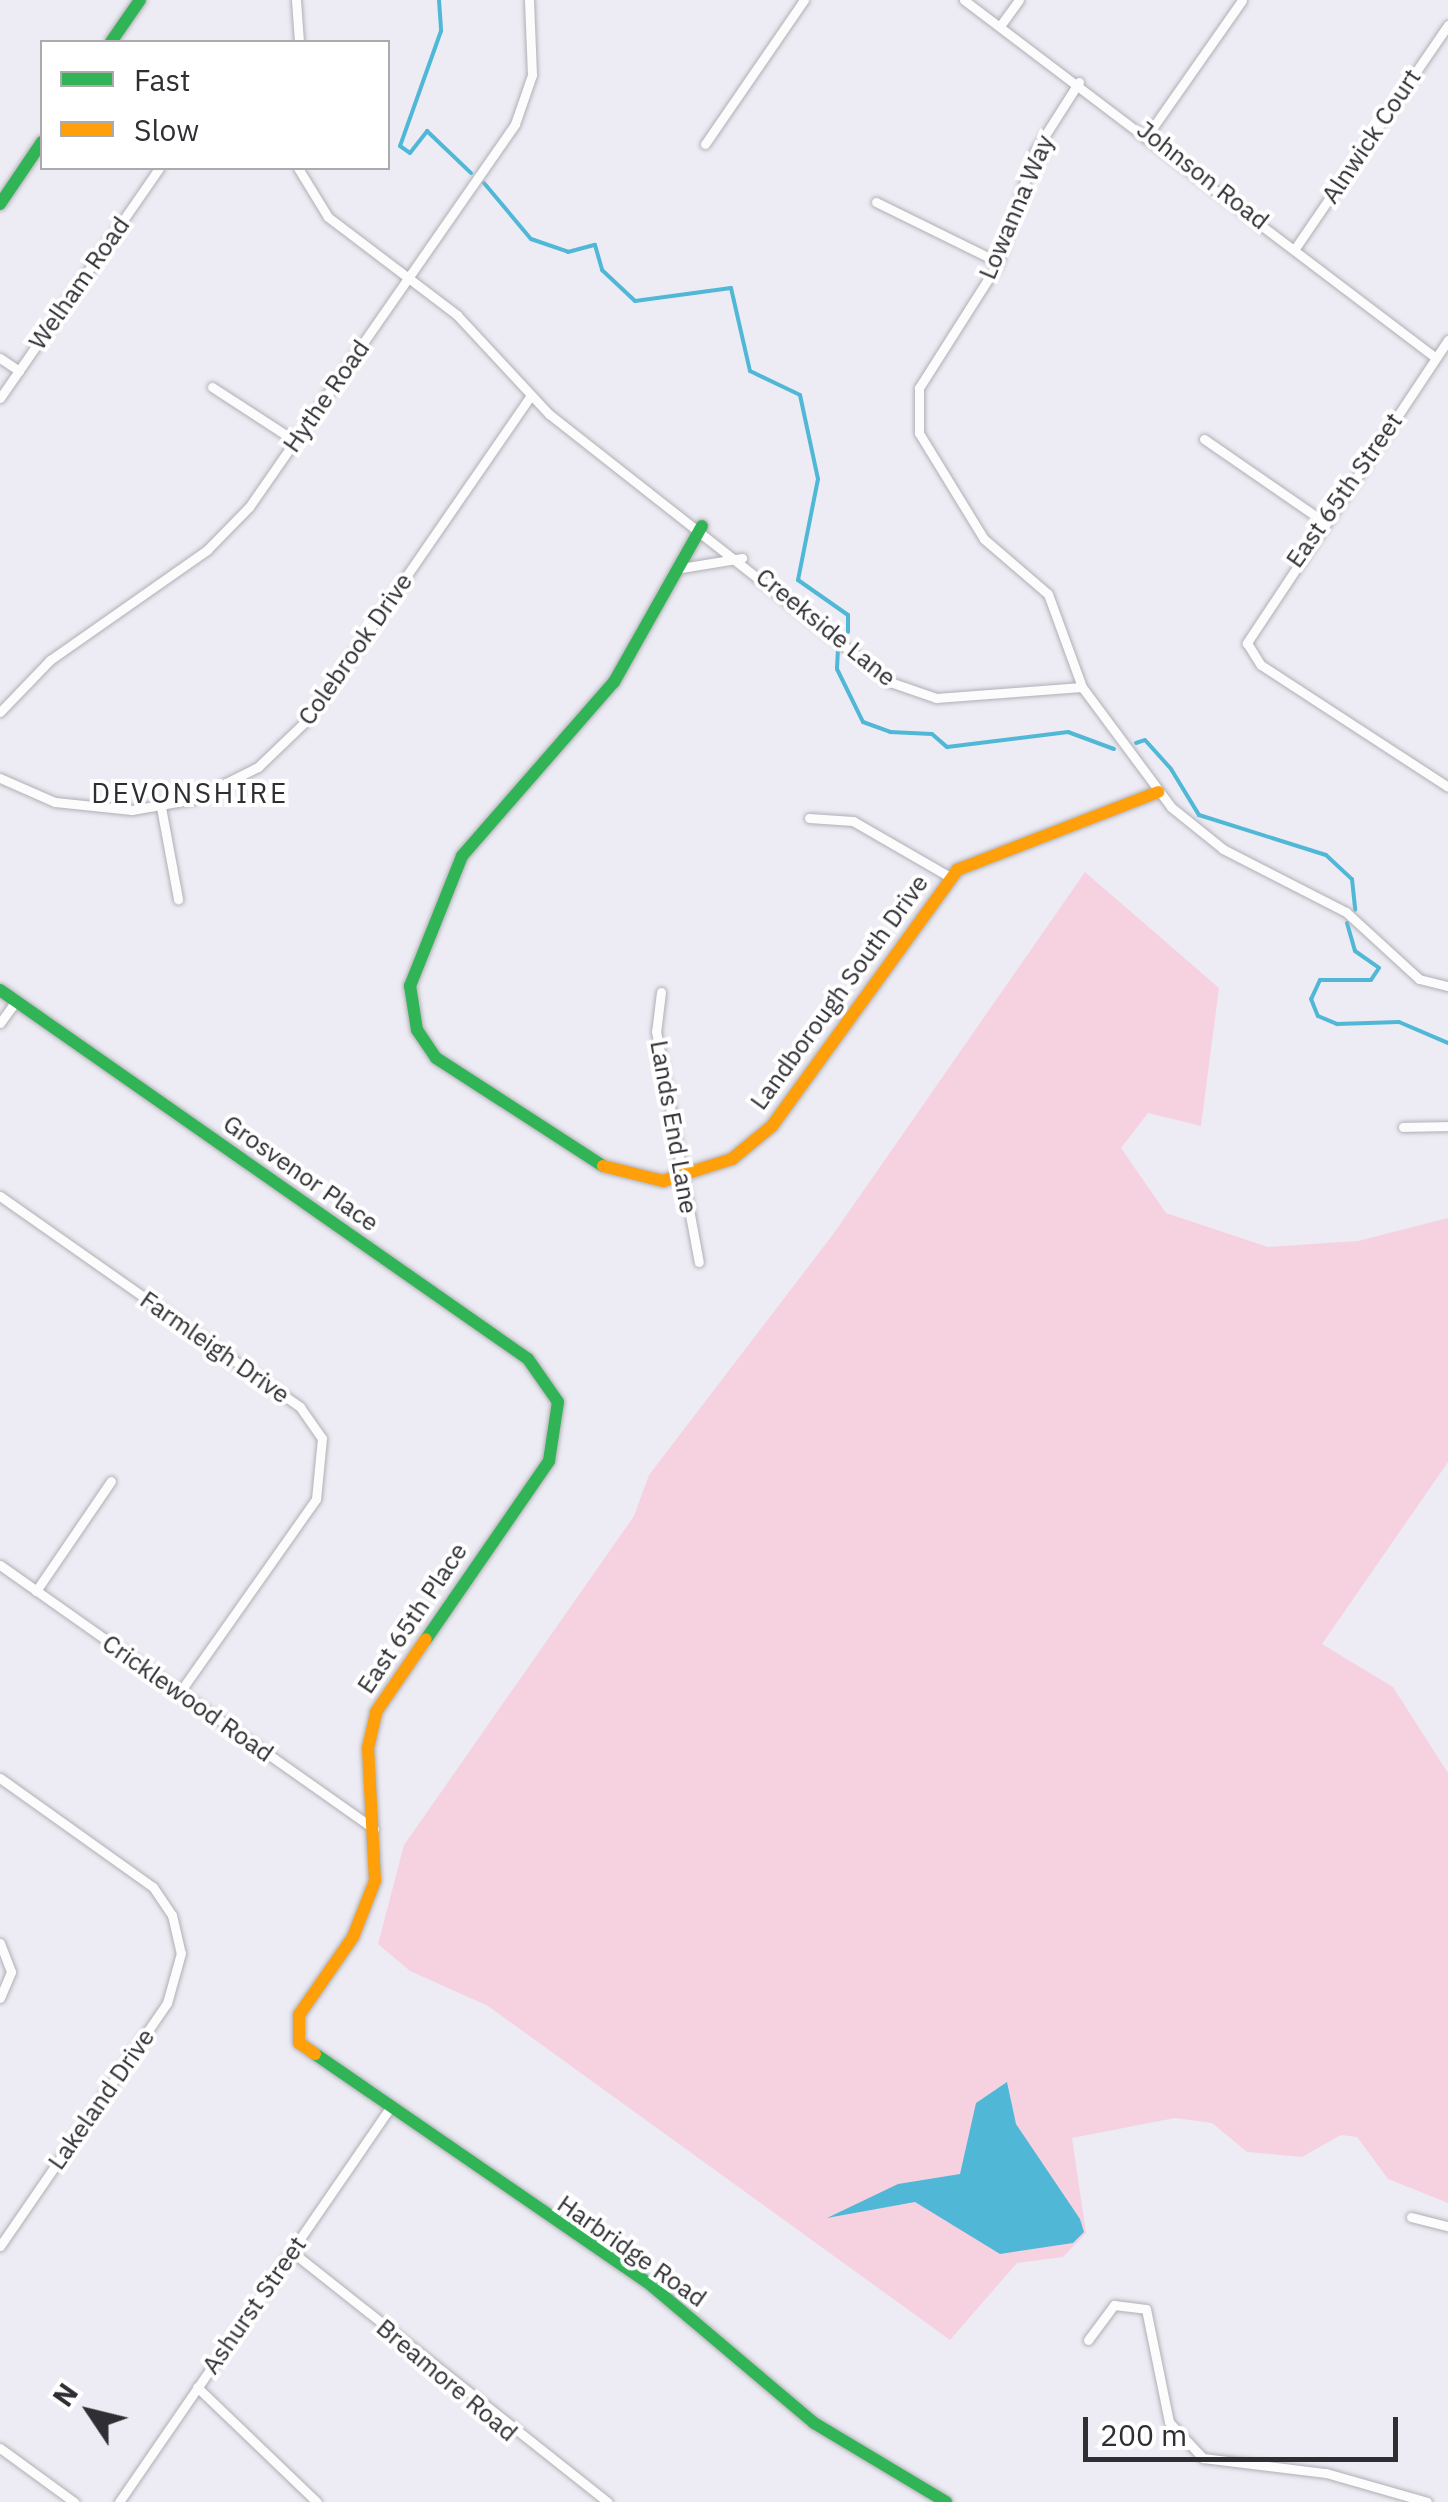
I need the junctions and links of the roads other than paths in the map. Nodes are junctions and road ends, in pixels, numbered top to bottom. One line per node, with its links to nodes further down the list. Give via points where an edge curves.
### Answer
1 (140, 0): 10 (street)
2 (296, 0): 11 (street)
3 (529, 0): 22 (street, Hythe Road, via 534,63 521,113)
4 (804, 0): 14 (street)
5 (964, 0): 8 (street, Johnson Road)
6 (1018, 0): 8 (street)
7 (1242, 0): 13 (street)
8 (1000, 26): 12 (street, Johnson Road)
9 (1448, 26): 20 (street, Alnwick Court)
10 (112, 40)
11 (300, 40)
12 (1079, 82): 13 (street, Johnson Road); 21 (street, Lowanna Way, via 1036,151)
13 (1149, 133): 20 (street, Johnson Road)
14 (705, 144)
15 (40, 145): 19 (street)
16 (157, 170): 26 (street, Welham Road)
17 (299, 170): 22 (street, Creekside Lane, via 328,217)
18 (876, 202): 21 (street)
19 (0, 204)
20 (1296, 248): 25 (street, Johnson Road)
21 (998, 262): 36 (street, Lowanna Way, via 924,379 916,418 980,534 1048,594)
22 (408, 278): 28 (street, Creekside Lane, via 464,322); 31 (street, Hythe Road)
23 (1448, 340): 25 (street, East 65th Street)
24 (0, 358): 26 (street)
25 (1436, 358): 32 (street, East 65th Street)
26 (19, 370): 29 (street, Welham Road)
27 (212, 387): 31 (street)
28 (530, 397): 33 (street, Creekside Lane); 41 (street, Colebrook Drive, via 295,735 238,780)
29 (0, 398)
30 (1204, 439): 32 (street)
31 (294, 442): 37 (street, Hythe Road, via 215,543 50,660)
32 (1323, 521): 39 (street, East 65th Street, via 1247,642 1259,663)
33 (702, 526): 34 (street, Creekside Lane); 35 (street, Landborough South Drive)
34 (742, 558): 35 (street); 36 (street, Creekside Lane, via 912,693)
35 (682, 568): 52 (street, Landborough South Drive, via 606,692 462,856 424,934 410,996 421,1038 511,1111 606,1171)
36 (1082, 686): 40 (street)
37 (0, 712)
38 (0, 778): 41 (street, Colebrook Drive, via 83,808)
39 (1448, 787)
40 (1158, 792): 43 (street, Landborough South Drive, via 1074,829 996,848); 45 (street, via 1206,838 1334,904 1419,979)
41 (162, 807): 44 (street)
42 (809, 818): 43 (street, via 853,822)
43 (950, 877): 52 (street, Landborough South Drive, via 772,1126 732,1160)
44 (178, 899)
45 (1448, 986)
46 (0, 990): 48 (street, Grosvenor Place)
47 (661, 992): 52 (street, Lands End Lane, via 656,1031)
48 (16, 1001): 49 (street); 55 (street, Grosvenor Place, via 528,1359)
49 (0, 1024)
50 (1448, 1126): 51 (street)
51 (1403, 1127)
52 (682, 1179): 54 (street, Lands End Lane)
53 (0, 1196): 59 (street, Farmleigh Drive, via 300,1407 322,1438 316,1498)
54 (699, 1262)
55 (558, 1407): 61 (street, East 65th Place, via 549,1461 380,1701 368,1748)
56 (111, 1481): 58 (street)
57 (0, 1565): 58 (street, Cricklewood Road)
58 (36, 1591): 59 (street, Cricklewood Road)
59 (180, 1692): 61 (street, Cricklewood Road)
60 (0, 1778): 68 (street, Lakeland Drive, via 149,1884 180,1943 167,2003)
61 (377, 1831): 64 (street, East 65th Place, via 362,1918)
62 (0, 1944): 63 (street, via 8,1956)
63 (0, 1998)
64 (296, 2034): 65 (street, Harbridge Road)
65 (389, 2109): 69 (street, Ashurst Street); 77 (street, Harbridge Road, via 652,2286 835,2438)
66 (1411, 2217): 67 (street)
67 (1448, 2226)
68 (0, 2246)
69 (292, 2250): 71 (street, Ashurst Street); 76 (street, Breamore Road)
70 (1088, 2340): 78 (street, via 1114,2305 1146,2309 1170,2422 1203,2458 1326,2472)
71 (197, 2388): 74 (street, Ashurst Street); 75 (street)
72 (0, 2448): 73 (street)
73 (74, 2502)
74 (119, 2502)
75 (316, 2502)
76 (608, 2502)
77 (946, 2502)
78 (1428, 2502)

